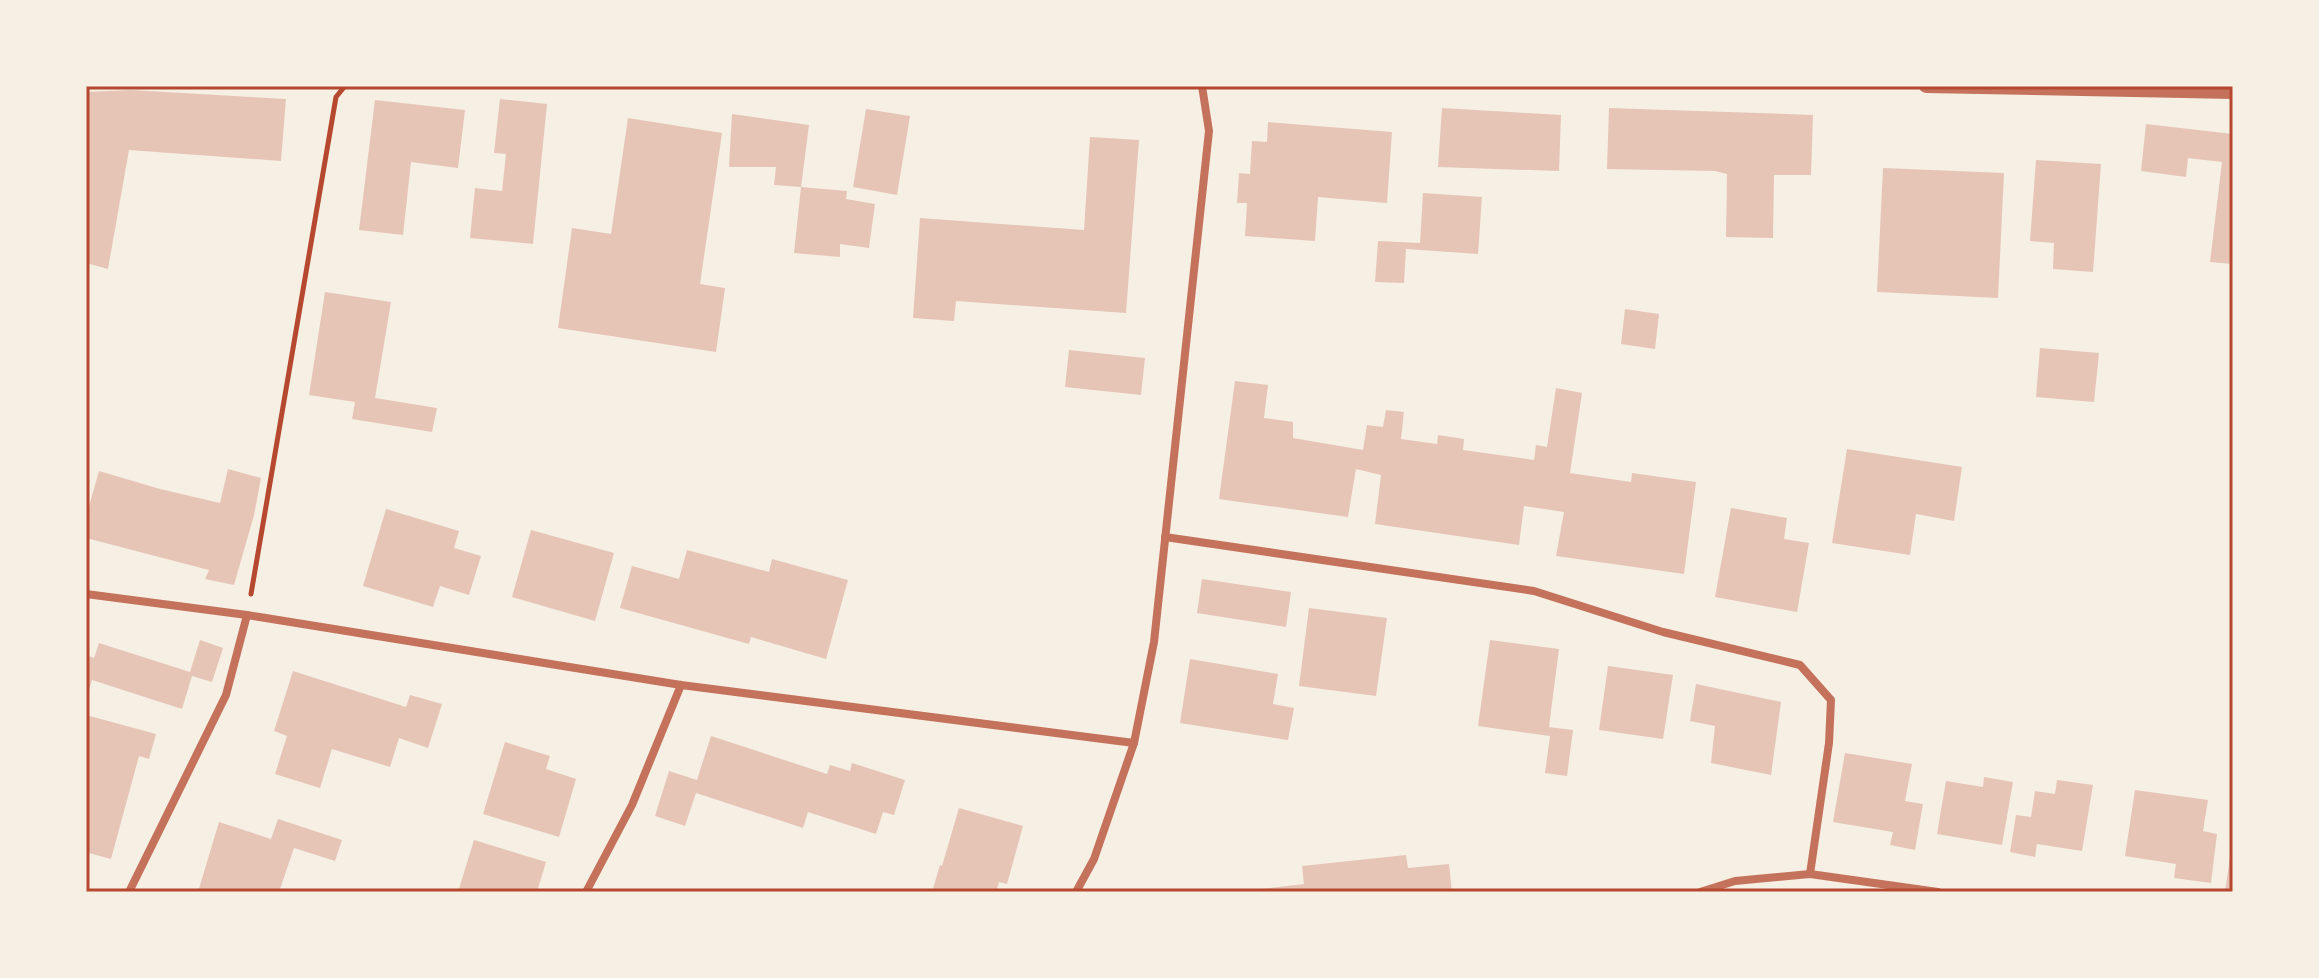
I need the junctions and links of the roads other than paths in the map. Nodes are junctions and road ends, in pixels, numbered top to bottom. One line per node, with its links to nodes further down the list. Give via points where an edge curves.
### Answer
1 (1202, 86): 4 (street, via 1209,131)
2 (1926, 86): 3 (street)
3 (2233, 92)
4 (1165, 537): 8 (street, via 1154,642); 9 (street, via 1534,591 1663,632 1800,665 1831,700)
5 (86, 594): 6 (street)
6 (247, 615): 7 (street); 10 (street, via 226,695)
7 (681, 685): 8 (street); 11 (street, via 632,805)
8 (1134, 743): 12 (street, via 1094,859)
9 (1810, 874): 13 (street, via 1735,881); 14 (street)
10 (129, 892)
11 (586, 892)
12 (1076, 892)
13 (1700, 892)
14 (1938, 892)

